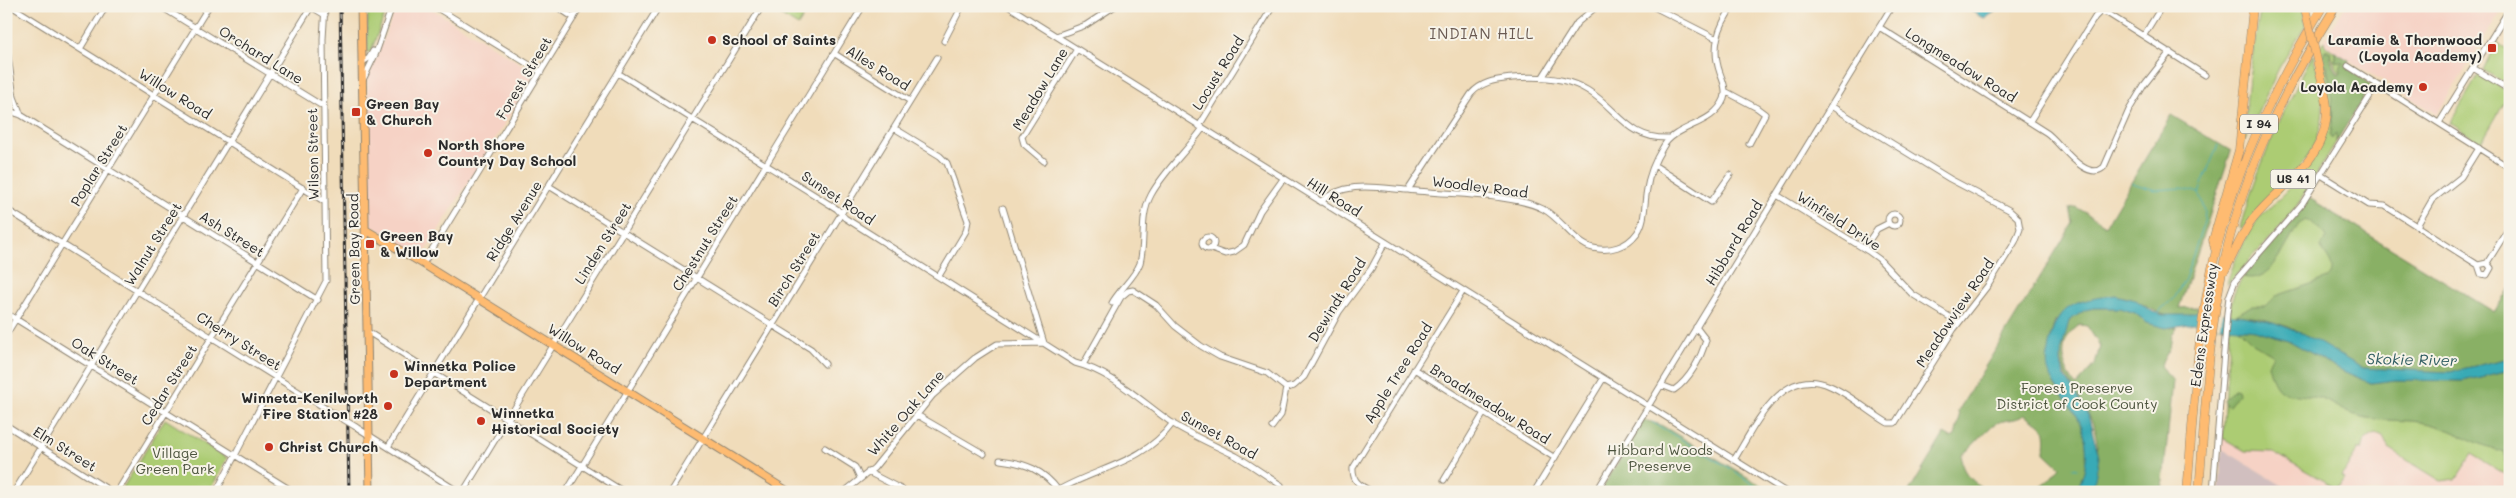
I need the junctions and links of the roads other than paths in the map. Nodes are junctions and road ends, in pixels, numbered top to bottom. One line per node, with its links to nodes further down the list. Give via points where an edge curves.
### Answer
1 (10, 6): 28 (street); 40 (street, Willow Road)
2 (106, 6): 40 (street)
3 (160, 6): 33 (street, Orchard Lane)
4 (209, 6): 33 (street, Poplar Street)
5 (310, 6): 30 (street); 50 (street, Walnut Street)
6 (325, 6): 30 (street, Wilson Street)
7 (361, 6): 45 (main road, Green Bay Road)
8 (392, 6): 34 (street)
9 (434, 6): 48 (street)
10 (556, 6): 31 (street)
11 (581, 6): 31 (street, Forest Street)
12 (659, 6): 49 (street, Ridge Avenue)
13 (762, 6): 63 (street, Linden Street)
14 (864, 6): 43 (street, Chestnut Street)
15 (962, 6): 38 (street)
16 (1008, 6): 36 (street, Hill Road)
17 (1115, 6): 36 (street, via 1086,25)
18 (1273, 6): 66 (street, Locust Road)
19 (1597, 6): 52 (street, via 1577,23)
20 (1652, 6): 37 (street)
21 (1733, 6): 37 (street, via 1720,25)
22 (1892, 6): 32 (street, Hibbard Road)
23 (2162, 6): 35 (street)
24 (2253, 6): 99 (highway, via 2239,150 2213,240)
25 (2324, 6): 99 (highway, Edens Expressway / I 94, via 2278,82 2254,134 2232,192)
26 (2336, 6): 103 (highway, Edens Expressway / I 94, via 2310,47 2265,136 2246,183)
27 (2305, 7): 103 (highway, US 41, bridge, via 2327,106 2325,124 2317,149 2251,221)
28 (6, 11)
29 (2509, 11): 47 (street)
30 (326, 15): 60 (street, Wilson Street)
31 (574, 18): 48 (street, Forest Street)
32 (1879, 27): 59 (street, Hibbard Road); 64 (street, Longmeadow Road)
33 (196, 28): 50 (street, Orchard Lane); 57 (street, Poplar Street)
34 (382, 32): 45 (street, via 370,56); 53 (street)
35 (2144, 35): 42 (street); 64 (street, via 2107,13 2098,13)
36 (1056, 36): 41 (street, Hill Road)
37 (1716, 39): 56 (street, via 1717,64)
38 (944, 41)
39 (6, 43): 62 (street, via 13,91)
40 (80, 49): 57 (street, Willow Road)
41 (1077, 49): 66 (street, Hill Road); 72 (street, Meadow Lane, via 1022,139)
42 (2170, 52): 51 (street); 64 (street, Longmeadow Road, via 2137,96 2100,171 2090,170 2072,159 2052,136)
43 (834, 54): 58 (street, Alles Road); 73 (street, Chestnut Street)
44 (937, 58): 58 (street, Birch Street)
45 (363, 62): 53 (main road, Green Bay Road)
46 (2348, 66): 54 (street)
47 (2473, 68): 55 (street); 65 (street)
48 (541, 72): 101 (street, Forest Street)
49 (618, 73): 63 (street, Sunset Road); 80 (street, Ridge Avenue)
50 (270, 74): 60 (street, Orchard Lane); 69 (street, Walnut Street)
51 (2205, 75)
52 (1542, 78): 68 (street, Woodley Road, via 1584,88 1640,134); 82 (street, Woodley Road, via 1498,80 1476,88)
53 (363, 80): 93 (main road, Green Bay Road)
54 (2377, 85): 65 (street); 78 (street)
55 (2510, 90)
56 (1725, 91): 68 (street, Woodley Road, via 1724,99 1712,114); 70 (street, via 1765,114)
57 (154, 96): 69 (street, Willow Road); 76 (street, Poplar Street)
58 (910, 101): 67 (street, Birch Street)
59 (1831, 106): 83 (street, Hibbard Road); 112 (street, Meadowview Road, via 2018,218 2020,229 2015,242 1989,284)
60 (324, 107): 84 (street, Wilson Street)
61 (6, 110): 62 (street, Ash Street)
62 (21, 115): 76 (street, Ash Street)
63 (692, 119): 73 (street, Sunset Road); 94 (street, Linden Street)
64 (2030, 122)
65 (2439, 123): 71 (street)
66 (1201, 127): 79 (street, Hill Road); 109 (street, Locust Road, via 1151,195 1144,215 1140,262)
67 (894, 128): 88 (street, Birch Street); 102 (street, via 947,163 968,221 966,231)
68 (1670, 138): 74 (street, Woodley Road)
69 (229, 142): 81 (street, Willow Road); 89 (street, Walnut Street)
70 (1749, 144)
71 (2479, 148): 75 (street); 91 (street, via 2461,177 2436,196)
72 (1044, 160)
73 (766, 165): 88 (street, Sunset Road); 104 (street, Chestnut Street)
74 (1654, 165): 77 (street, via 1711,202); 82 (street, Woodley Road, via 1646,189 1640,228 1627,243 1607,249 1586,245 1549,213 1529,203)
75 (2510, 168)
76 (109, 170): 89 (street, Ash Street); 96 (street, Poplar Street)
77 (1730, 175)
78 (2321, 175): 91 (street, via 2369,205 2385,206); 173 (street, via 2287,223 2235,281 2229,297)
79 (1284, 179): 85 (street, Hill Road); 97 (street, via 1260,210 1244,245 1225,254)
80 (549, 186): 94 (street); 107 (street, Ridge Avenue)
81 (303, 188): 84 (street, Willow Road); 100 (street, Cedar Street)
82 (1408, 190): 85 (street, Woodley Road, via 1366,186 1347,188)
83 (1777, 195): 98 (street, Winfield Drive); 114 (street, Hibbard Road)
84 (326, 202): 108 (street, Wilson Street, via 327,277)
85 (1320, 202): 95 (street, Hill Road)
86 (1002, 208): 118 (street)
87 (6, 210): 96 (street, Cherry Street)
88 (841, 214): 102 (street, Sunset Road); 113 (street, Birch Street)
89 (183, 217): 100 (street, Ash Street); 105 (street, Walnut Street)
90 (1889, 223): 98 (street, via 1877,229)
91 (2417, 226): 92 (street, via 2483,264)
92 (2510, 226)
93 (366, 230): 101 (main road, Willow Road); 115 (main road, Green Bay Road)
94 (623, 232): 104 (street); 119 (street, Linden Street)
95 (1385, 243): 106 (street, Hill Road); 128 (street, Dewindt Road, via 1371,269 1339,312 1304,377)
96 (63, 245): 105 (street, Cherry Street); 111 (street, Poplar Street)
97 (1211, 248)
98 (1864, 248): 112 (street, Winfield Drive, via 1912,294)
99 (2216, 252): 171 (highway, Edens Expressway / I 94, via 2203,324)
100 (257, 262): 108 (street, Ash Street); 117 (street, Cedar Street)
101 (424, 264): 107 (main road, Willow Road)
102 (938, 276): 118 (street, Sunset Road)
103 (2222, 276): 172 (highway, Edens Expressway / I 94, via 2213,325)
104 (697, 278): 113 (street); 129 (street, Chestnut Street)
105 (137, 291): 117 (street, Cherry Street); 122 (street, Walnut Street)
106 (1462, 291): 123 (street, Apple Tree Road); 126 (street, Hill Road)
107 (479, 298): 119 (main road, Willow Road); 124 (street, Ridge Avenue)
108 (318, 300): 125 (street, Wilson Street)
109 (1112, 303)
110 (6, 313): 111 (street, Oak Street)
111 (16, 319): 116 (street, Poplar Street); 122 (street, Oak Street)
112 (1958, 322): 147 (street, Meadowview Road, via 1895,423 1885,422 1828,385 1802,383 1772,400)
113 (772, 325): 120 (street, via 821,357); 139 (street, Birch Street)
114 (1696, 327): 127 (street, Hibbard Road); 127 (street, via 1706,340 1698,360 1678,387 1669,389)
115 (368, 332): 124 (street); 138 (main road, Green Bay Road)
116 (6, 335)
117 (212, 337): 125 (street, Cherry Street); 131 (street, Cedar Street)
118 (1044, 343): 121 (street, Sunset Road, via 1075,363); 133 (street, White Oak Lane, via 997,344 952,377)
119 (553, 345): 129 (main road, Willow Road); 134 (street, Linden Street)
120 (825, 364)
121 (1082, 364): 128 (street, via 1122,298 1133,290 1156,305 1175,326 1201,346 1220,358 1267,373); 135 (street, Sunset Road, via 1128,388)
122 (91, 366): 131 (street, Oak Street); 140 (street, Walnut Street)
123 (1414, 369): 132 (street, Broadmeadow Road); 167 (street, Apple Tree Road, via 1353,468 1353,478 1358,485)
124 (434, 373): 134 (street); 141 (street, Ridge Avenue)
125 (276, 378): 138 (street, Cherry Street, bridge); 144 (street, Wilson Street)
126 (1603, 379): 130 (street, Hill Road); 145 (street)
127 (1661, 385): 130 (street, Hibbard Road)
128 (1286, 388): 137 (street, via 1281,416)
129 (628, 391): 139 (main road, Willow Road); 148 (street, Chestnut Street)
130 (1648, 407): 147 (street, Hill Road); 169 (street, Hibbard Road)
131 (166, 412): 144 (street, Oak Street); 156 (street, Cedar Street)
132 (1484, 413): 145 (street, Broadmeadow Road); 151 (street)
133 (916, 415): 143 (street); 149 (street, White Oak Lane)
134 (508, 419): 148 (street); 160 (street, Linden Street)
135 (1173, 423): 152 (street, Sunset Road, via 1236,456); 153 (street, via 1160,440 1139,455)
136 (6, 425): 140 (street, Elm Street)
137 (1272, 428)
138 (368, 435): 141 (street, Cherry Street); 159 (main road, Green Bay Road)
139 (703, 438): 163 (street, Birch Street); 164 (main road, Willow Road)
140 (41, 447): 154 (street, Walnut Street); 155 (street, Elm Street)
141 (388, 447): 160 (street, Cherry Street)
142 (824, 448): 150 (street, via 855,467)
143 (984, 454)
144 (235, 456): 157 (street, Wilson Street); 158 (street, Oak Street)
145 (1555, 458): 168 (street)
146 (1000, 460): 153 (street, via 1020,462 1034,468 1048,478)
147 (1734, 460): 170 (street, Hill Road)
148 (582, 466): 161 (street, Chestnut Street); 162 (street)
149 (868, 472): 150 (street, White Oak Lane); 166 (street)
150 (860, 478): 165 (street, White Oak Lane)
151 (1444, 480)
152 (1281, 485)
153 (1057, 491)
154 (14, 492)
155 (112, 492)
156 (117, 492)
157 (216, 492)
158 (294, 492)
159 (370, 492)
160 (461, 492)
161 (566, 492)
162 (624, 492)
163 (670, 492)
164 (788, 492)
165 (844, 492)
166 (907, 492)
167 (1373, 492)
168 (1534, 492)
169 (1596, 492)
170 (1786, 492)
171 (2186, 492)
172 (2198, 492)
173 (2213, 492)

